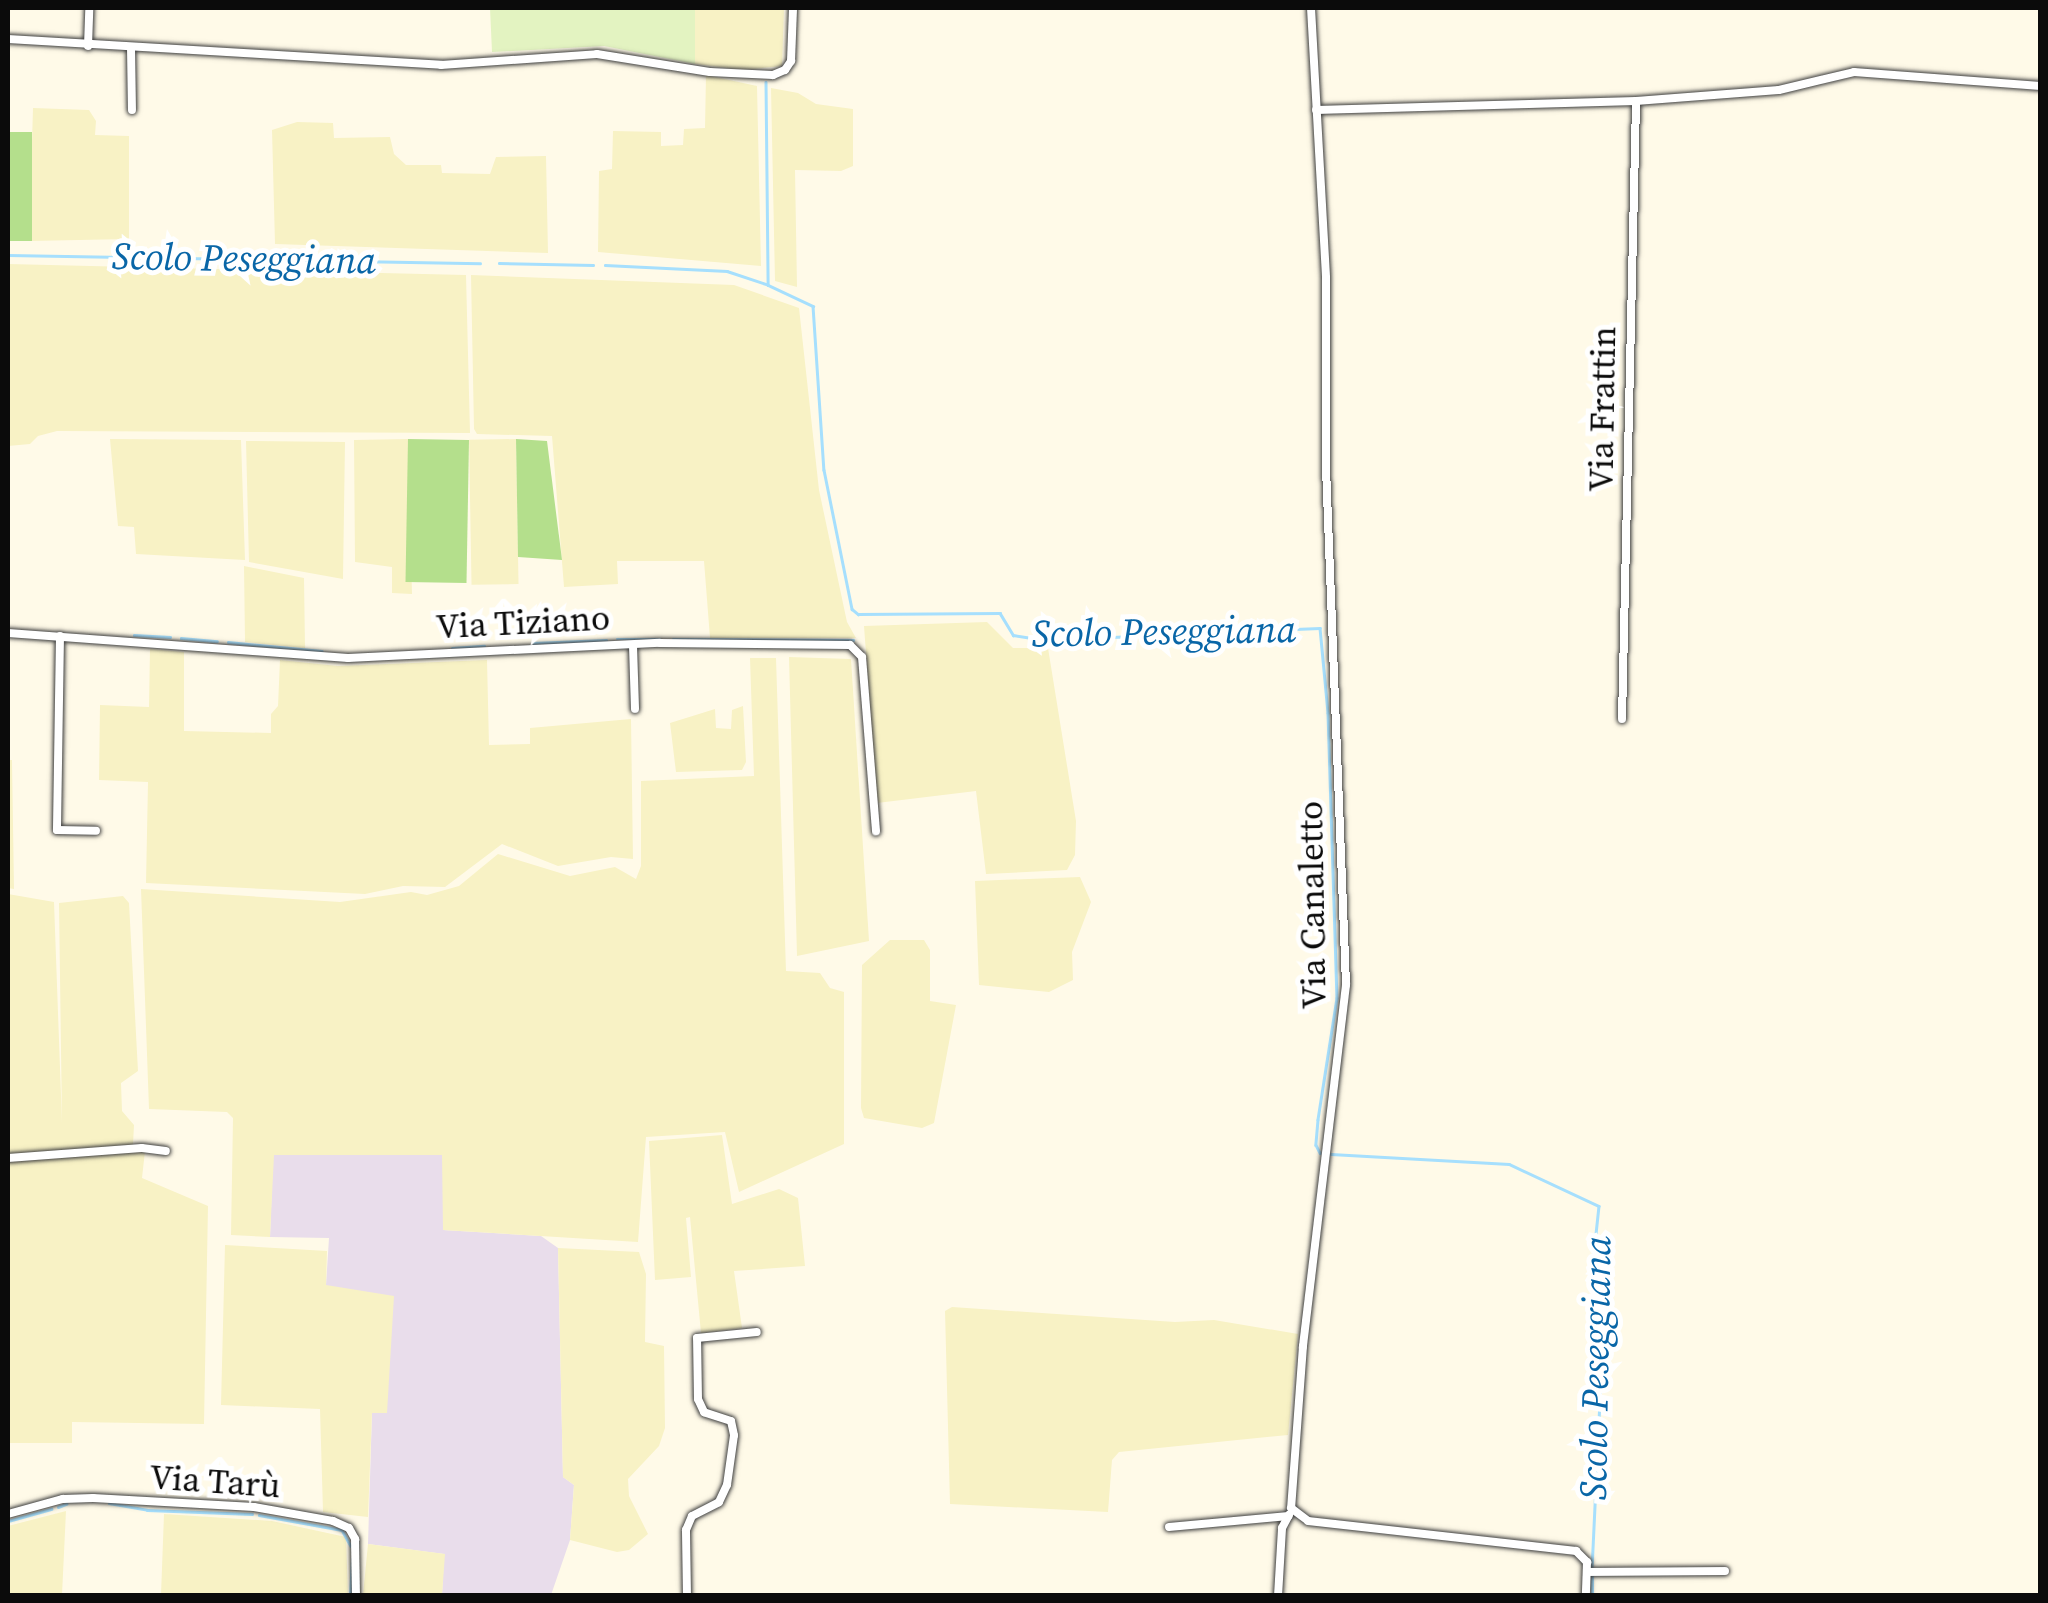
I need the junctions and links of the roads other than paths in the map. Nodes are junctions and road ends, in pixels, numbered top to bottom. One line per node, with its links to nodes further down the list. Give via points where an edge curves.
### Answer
1 (89, 8): 5 (street)
2 (792, 8): 6 (street, via 791,61 773,75 597,54 441,65)
3 (1311, 8): 10 (street, Via Canaletto)
4 (8, 39): 5 (street)
5 (88, 46): 6 (street)
6 (131, 48): 9 (street)
7 (2040, 86): 8 (street, via 1854,72 1779,90)
8 (1636, 101): 10 (street); 15 (street, Via Frattin)
9 (132, 110)
10 (1316, 110): 22 (street, Via Canaletto, via 1346,985)
11 (8, 633): 12 (street, Via Tiziano)
12 (60, 636): 13 (street, Via Tiziano, via 348,658); 16 (street, via 56,830)
13 (633, 645): 14 (street); 17 (street, Via Tiziano, via 857,648)
14 (636, 709)
15 (1622, 719)
16 (96, 831)
17 (876, 831)
18 (166, 1151): 19 (street)
19 (8, 1158)
20 (757, 1332): 27 (street, via 697,1338 698,1399 704,1412 731,1422 734,1436 719,1502 692,1516 686,1530)
21 (8, 1514): 26 (street, Via Tarù, via 93,1498 254,1507 333,1521 355,1539)
22 (1290, 1514): 23 (street); 24 (street, via 1576,1550); 28 (street, Via Canaletto, via 1282,1528)
23 (1169, 1528)
24 (1587, 1572): 25 (street); 29 (street)
25 (1726, 1572)
26 (356, 1596)
27 (686, 1596)
28 (1278, 1596)
29 (1586, 1596)

